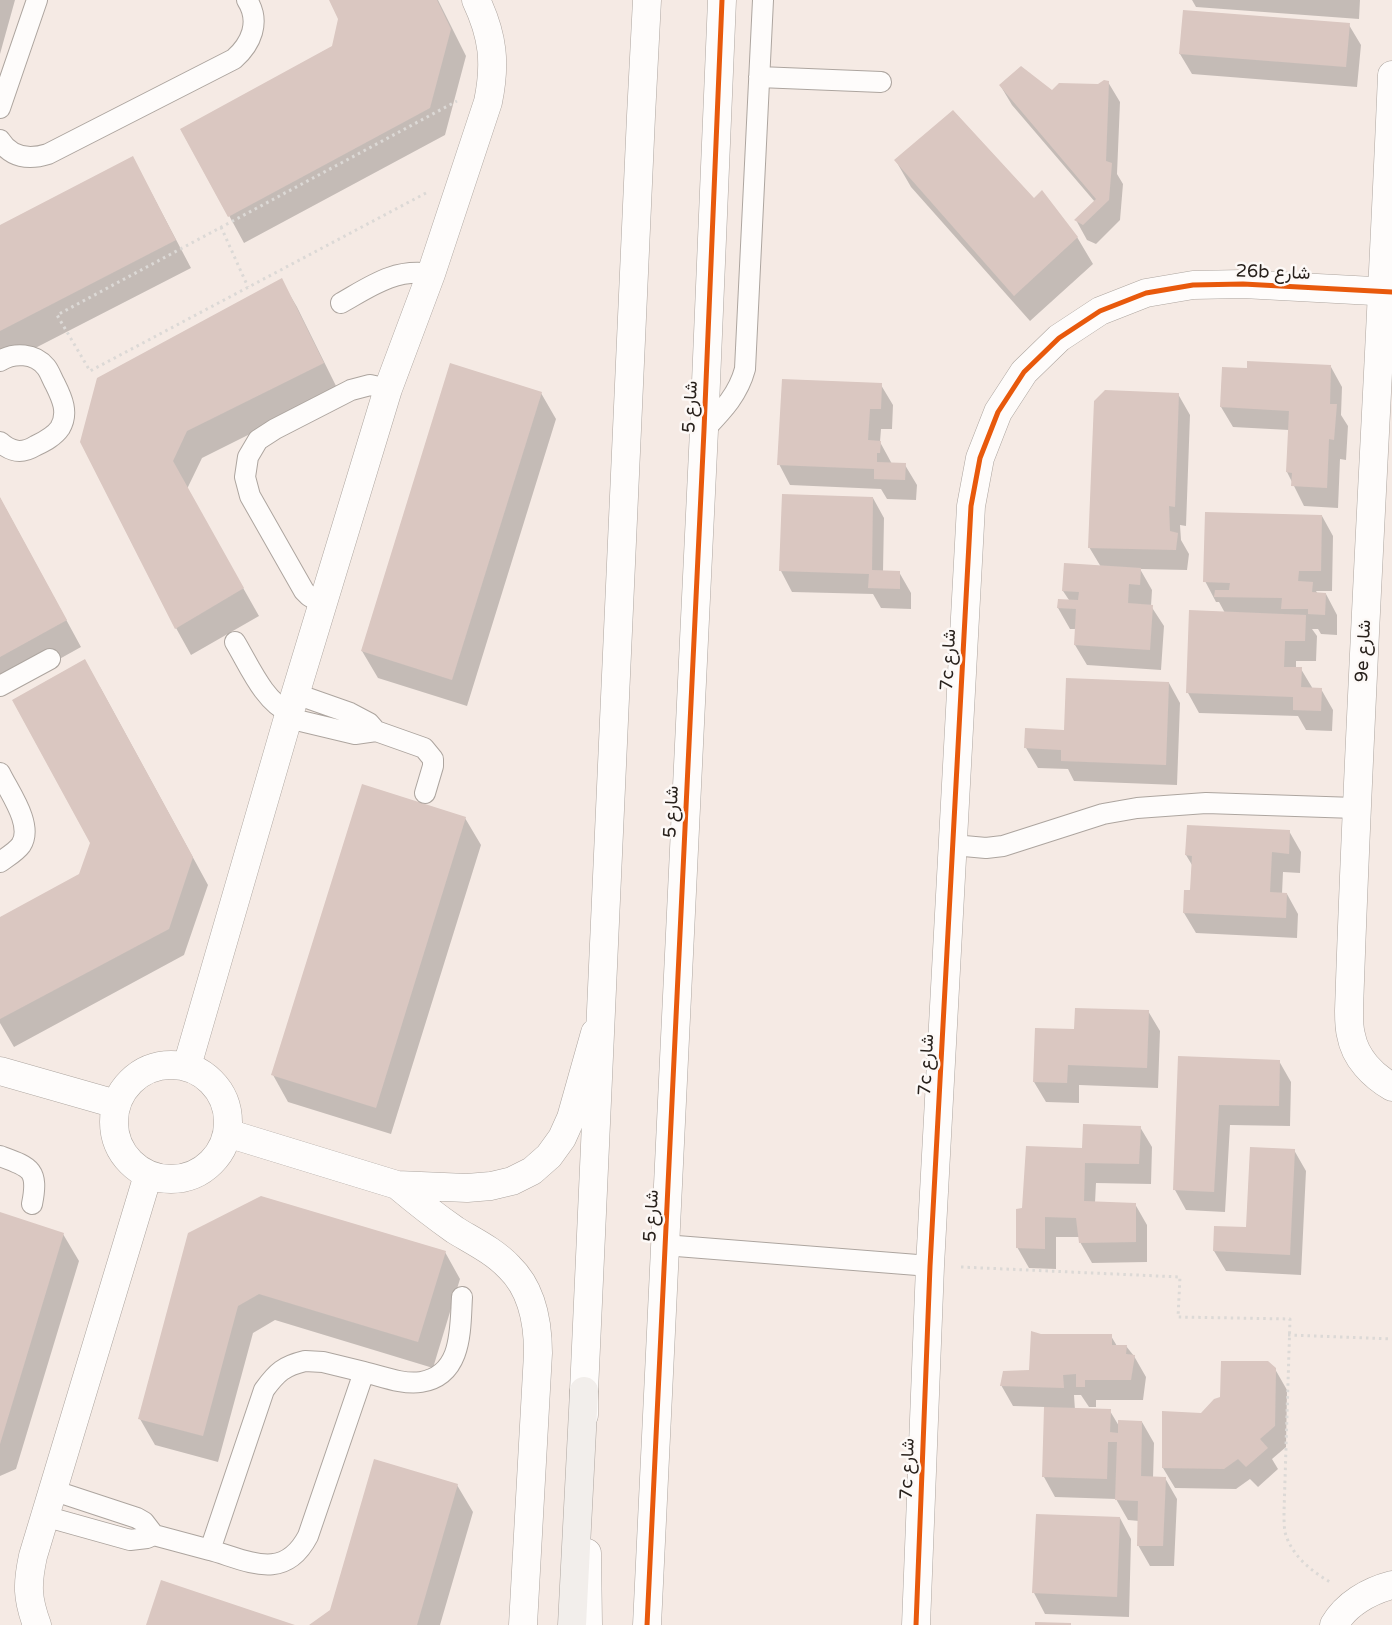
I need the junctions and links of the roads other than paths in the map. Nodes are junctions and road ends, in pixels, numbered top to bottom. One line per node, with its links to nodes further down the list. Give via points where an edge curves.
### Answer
1 (37, 0): 11 (lane)
2 (247, 0): 13 (lane, via 254,28 250,40 234,60 48,154 36,158 23,157 11,152)
3 (476, 0): 14 (street, via 491,40 492,82)
4 (628, 0): 12 (street)
5 (648, 0): 12 (street)
6 (722, 0): 19 (street, شارع 5)
7 (763, 0): 9 (lane)
8 (1392, 75): 15 (street, 9e شارع)
9 (759, 77): 10 (lane); 19 (lane, via 745,369 730,402)
10 (881, 82)
11 (0, 108)
12 (641, 116): 32 (street)
13 (0, 140)
14 (431, 274): 16 (lane, via 417,272 390,276); 18 (street)
15 (1388, 291): 21 (street, 26b شارع, via 1243,284 1193,285 1146,294 1100,311 1059,338 1024,372 998,412 980,458); 29 (street, 9e شارع)
16 (340, 303)
17 (0, 361): 20 (lane, via 15,355 38,360 46,367 64,408 60,428 28,450 9,449)
18 (388, 389): 22 (street); 22 (lane, via 370,385 351,390 258,440 248,457 245,477 250,496 304,591)
19 (704, 430): 42 (street, شارع 5)
20 (0, 442)
21 (971, 506): 30 (street, 7c شارع)
22 (322, 604): 26 (street)
23 (235, 642): 26 (lane, via 267,696 281,709)
24 (50, 659): 25 (lane)
25 (0, 686)
26 (291, 708): 28 (lane, via 350,734 376,731 418,745 433,759); 33 (street)
27 (0, 773): 31 (lane, via 22,815 26,835 21,846)
28 (425, 793)
29 (1355, 808): 30 (lane, via 1206,803 1137,808 1103,814 1004,846); 35 (street, 9e شارع, via 1351,1037 1361,1060 1378,1080)
30 (952, 845): 43 (street, 7c شارع)
31 (1, 861)
32 (600, 1012): 40 (street, via 571,1118 549,1156 532,1171 512,1181 491,1186); 46 (street)
33 (187, 1066): 36 (street, via 165,1064 144,1071 126,1085); 37 (street, via 206,1076 220,1092 227,1112)
34 (0, 1070): 36 (street)
35 (1392, 1087)
36 (116, 1104): 39 (street, via 113,1126 118,1146 131,1164)
37 (227, 1133): 39 (street, via 220,1152 206,1167 188,1177 168,1180); 40 (street)
38 (0, 1156): 41 (lane, via 32,1173 35,1181)
39 (148, 1175): 47 (street)
40 (397, 1185): 53 (street, via 437,1217 496,1255 523,1286 533,1307 538,1353)
41 (32, 1204)
42 (664, 1245): 43 (lane); 56 (street, شارع 5)
43 (930, 1266): 57 (street, 7c شارع)
44 (462, 1297): 45 (lane, via 456,1354 435,1377 420,1382 405,1381)
45 (364, 1372): 50 (lane, via 305,1361 288,1365 274,1375 264,1390); 50 (lane, via 303,1547 278,1564 260,1564)
46 (584, 1391): 54 (main road); 55 (street)
47 (52, 1490): 48 (street); 49 (lane, via 137,1518)
48 (44, 1516): 49 (lane, via 130,1540); 52 (street, via 28,1581 30,1606)
49 (154, 1535): 50 (lane)
50 (210, 1550)
51 (1392, 1584): 58 (street, via 1362,1596 1339,1616)
52 (38, 1625)
53 (523, 1625)
54 (572, 1625)
55 (588, 1625)
56 (647, 1625)
57 (916, 1625)
58 (1334, 1625)

